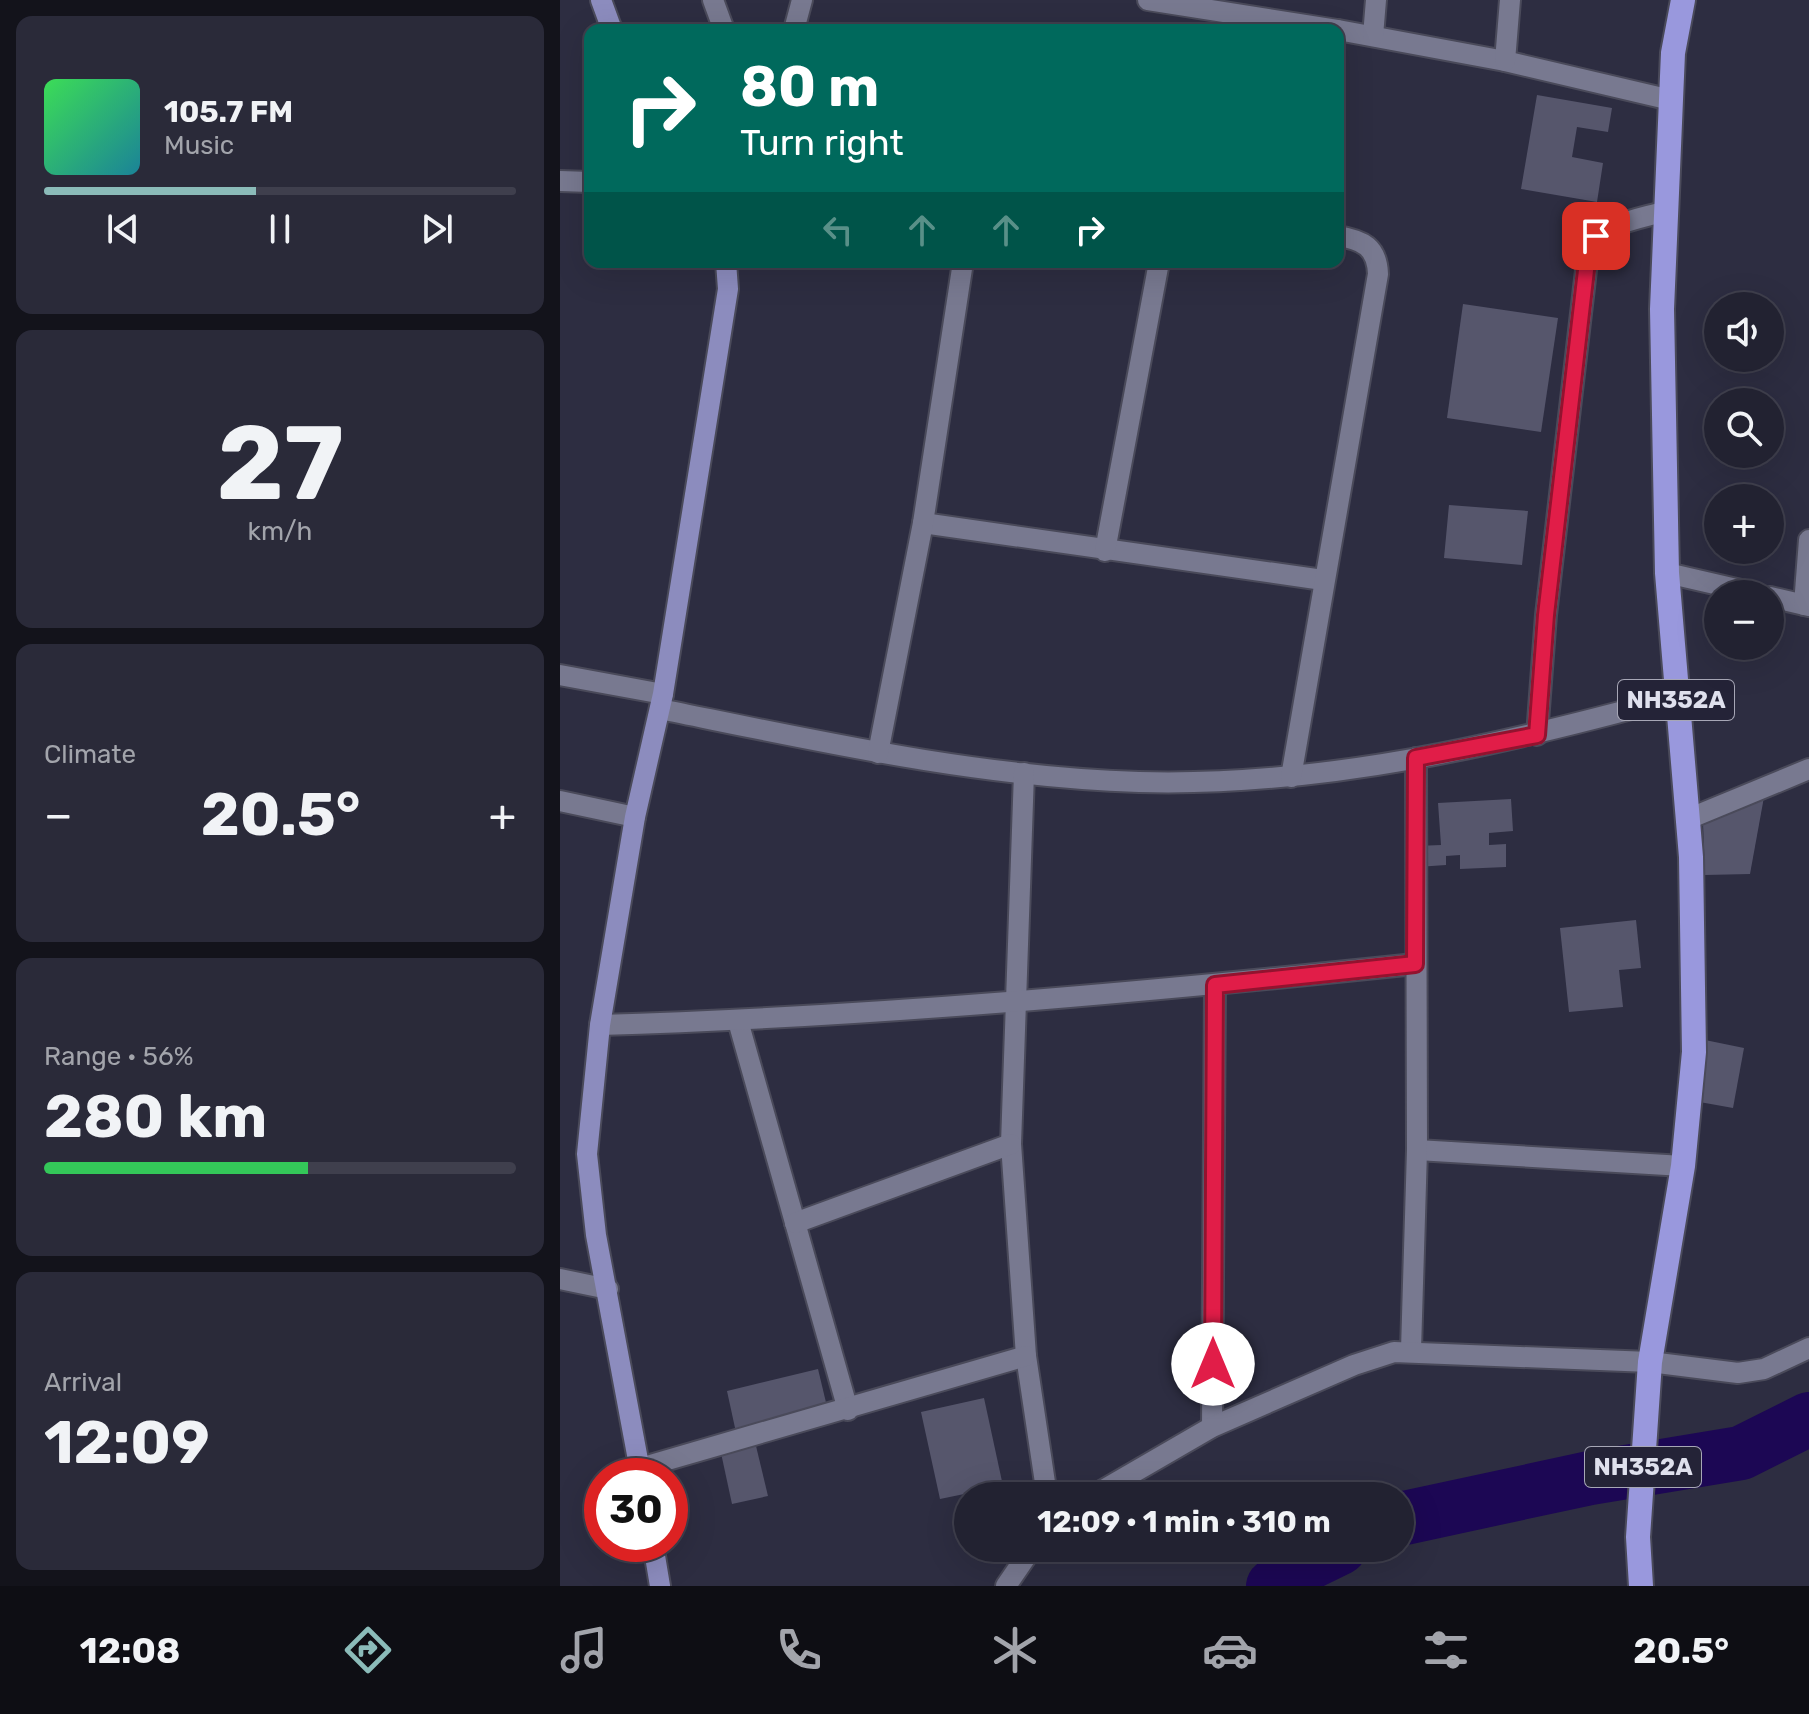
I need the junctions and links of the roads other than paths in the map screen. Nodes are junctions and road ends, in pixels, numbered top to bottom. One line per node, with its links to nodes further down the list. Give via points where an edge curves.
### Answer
1 (601, 0): 9 (main road)
2 (713, 0): 10 (street)
3 (802, 0): 11 (street)
4 (1148, 0): 8 (street)
5 (1376, 0): 14 (street)
6 (1510, 0): 15 (street)
7 (1683, 0): 16 (highway, NH352A)
8 (1246, 8): 12 (street)
9 (610, 24)
10 (722, 24)
11 (796, 24)
12 (1312, 24)
13 (1344, 31): 14 (street)
14 (1373, 36): 15 (street)
15 (1505, 61): 16 (street)
16 (1671, 100): 19 (highway, NH352A)
17 (560, 181): 18 (street)
18 (584, 182)
19 (1666, 211): 27 (highway, NH352A, via 1662,309); 35 (street, via 1608,228 1596,236 1588,253)
20 (1344, 238): 28 (street, via 1369,246 1378,257 1378,274)
21 (726, 268): 34 (main road, via 728,289)
22 (962, 268): 24 (street)
23 (1158, 268): 26 (street)
24 (923, 523): 26 (street); 36 (street)
25 (1809, 540): 31 (street)
26 (1105, 551): 28 (street)
27 (1667, 573): 29 (street); 33 (highway, NH352A)
28 (1323, 580): 40 (street)
29 (1704, 582)
30 (1784, 600): 31 (street)
31 (1806, 605)
32 (560, 675): 34 (street)
33 (1676, 697): 35 (street); 43 (highway, NH352A)
34 (661, 701): 36 (street); 42 (main road)
35 (1537, 735): 37 (street)
36 (878, 753): 39 (street)
37 (1416, 758): 40 (street); 44 (street)
38 (1809, 769): 43 (street)
39 (1024, 773): 40 (street, via 1140,782); 46 (street)
40 (1291, 777)
41 (560, 801): 42 (street)
42 (635, 817): 48 (main road)
43 (1688, 819): 51 (highway, NH352A, via 1694,1052)
44 (1415, 964): 45 (street); 50 (street)
45 (1215, 985): 46 (street); 60 (street)
46 (1015, 1002): 47 (street); 49 (street)
47 (738, 1021): 48 (street); 52 (street)
48 (600, 1025): 54 (main road, via 587,1154)
49 (1011, 1144): 52 (street); 57 (street)
50 (1417, 1150): 51 (street); 56 (street)
51 (1683, 1166): 58 (highway, NH352A)
52 (795, 1223): 59 (street)
53 (560, 1279): 54 (street)
54 (608, 1289): 61 (main road)
55 (1809, 1348): 58 (street, via 1764,1369 1738,1373)
56 (1411, 1350): 58 (street); 60 (street, via 1377,1356)
57 (1026, 1356): 59 (street); 63 (street)
58 (1650, 1362): 69 (highway, NH352A, via 1638,1537)
59 (848, 1410): 62 (street)
60 (1212, 1427): 64 (street)
61 (638, 1458)
62 (688, 1458)
63 (1045, 1482)
64 (1117, 1482)
65 (656, 1562): 67 (main road)
66 (1022, 1562): 68 (street)
67 (660, 1586)
68 (1006, 1586)
69 (1641, 1586)

